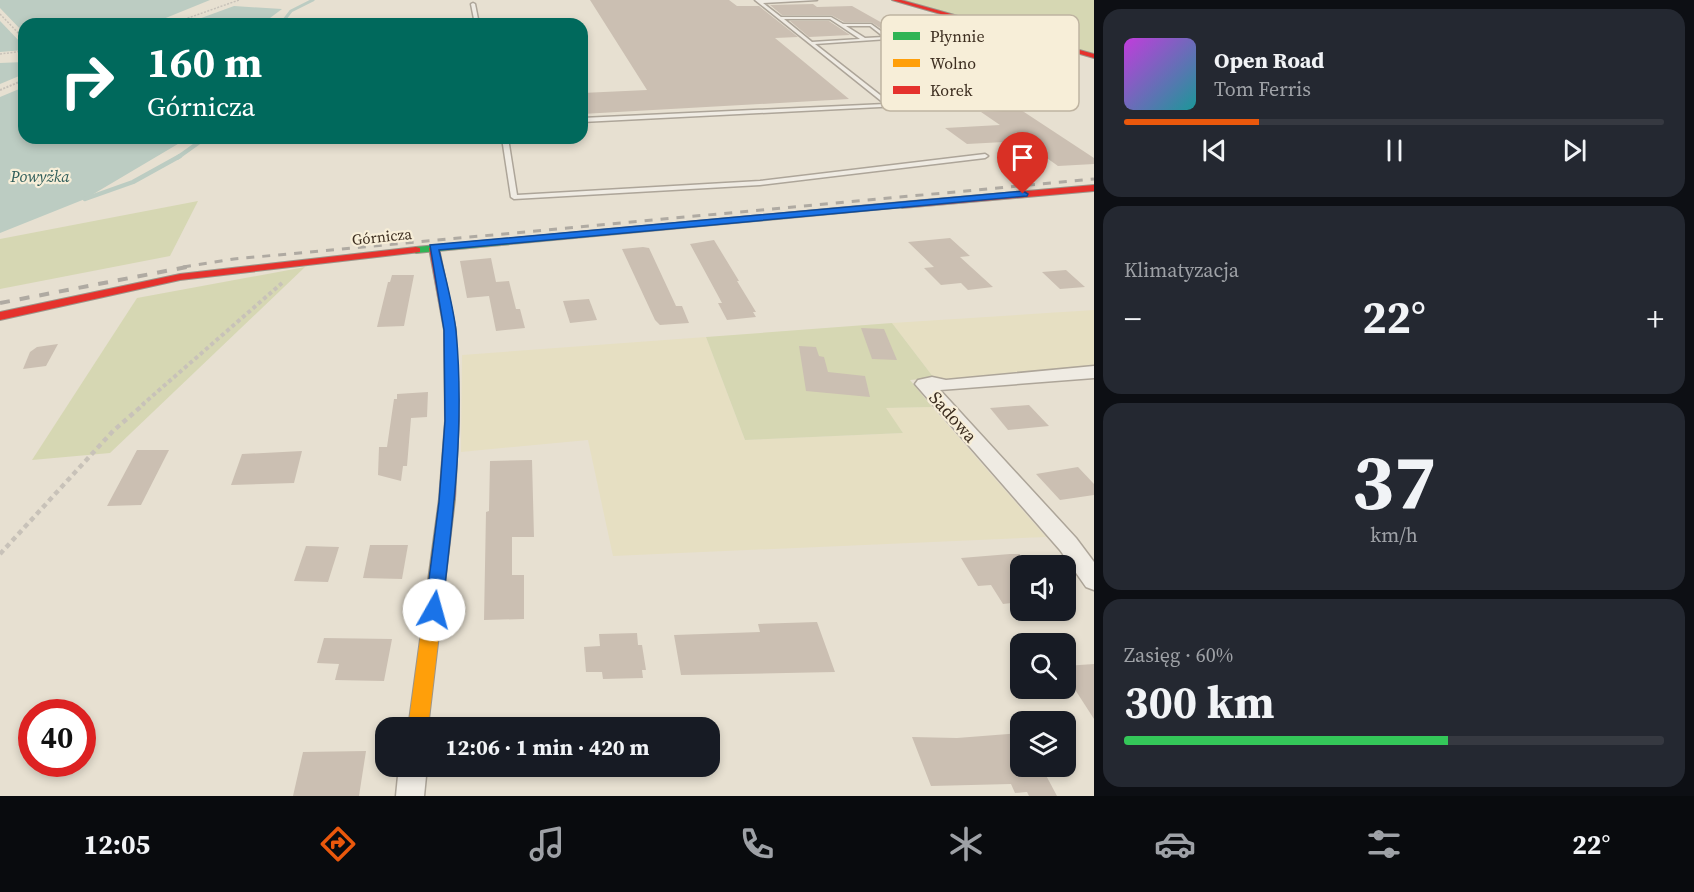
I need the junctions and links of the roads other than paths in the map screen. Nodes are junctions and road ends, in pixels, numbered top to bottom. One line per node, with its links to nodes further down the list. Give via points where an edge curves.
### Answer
1 (815, 0): 3 (lane)
2 (895, 0): 5 (street)
3 (758, 1): 7 (lane)
4 (473, 4): 6 (lane)
5 (948, 15)
6 (476, 18)
7 (780, 18): 8 (lane, via 831,18); 12 (lane)
8 (844, 25): 9 (lane, via 871,25); 11 (lane)
9 (881, 33)
10 (881, 39): 11 (lane)
11 (865, 40): 12 (lane)
12 (811, 43): 15 (lane)
13 (1079, 52): 14 (street)
14 (1094, 56)
15 (881, 98)
16 (881, 103): 17 (lane)
17 (588, 120)
18 (506, 144): 19 (lane, via 514,197 760,183)
19 (985, 156)
20 (1094, 188): 21 (street, Górnicza)
21 (434, 248): 22 (street, Górnicza, via 180,277); 25 (street, via 450,330 452,421 447,502)
22 (0, 316)
23 (1094, 372): 24 (street, Sadowa, via 946,386 924,384 1068,544)
24 (1094, 580)
25 (419, 717)
26 (412, 777): 27 (street)
27 (410, 796)

